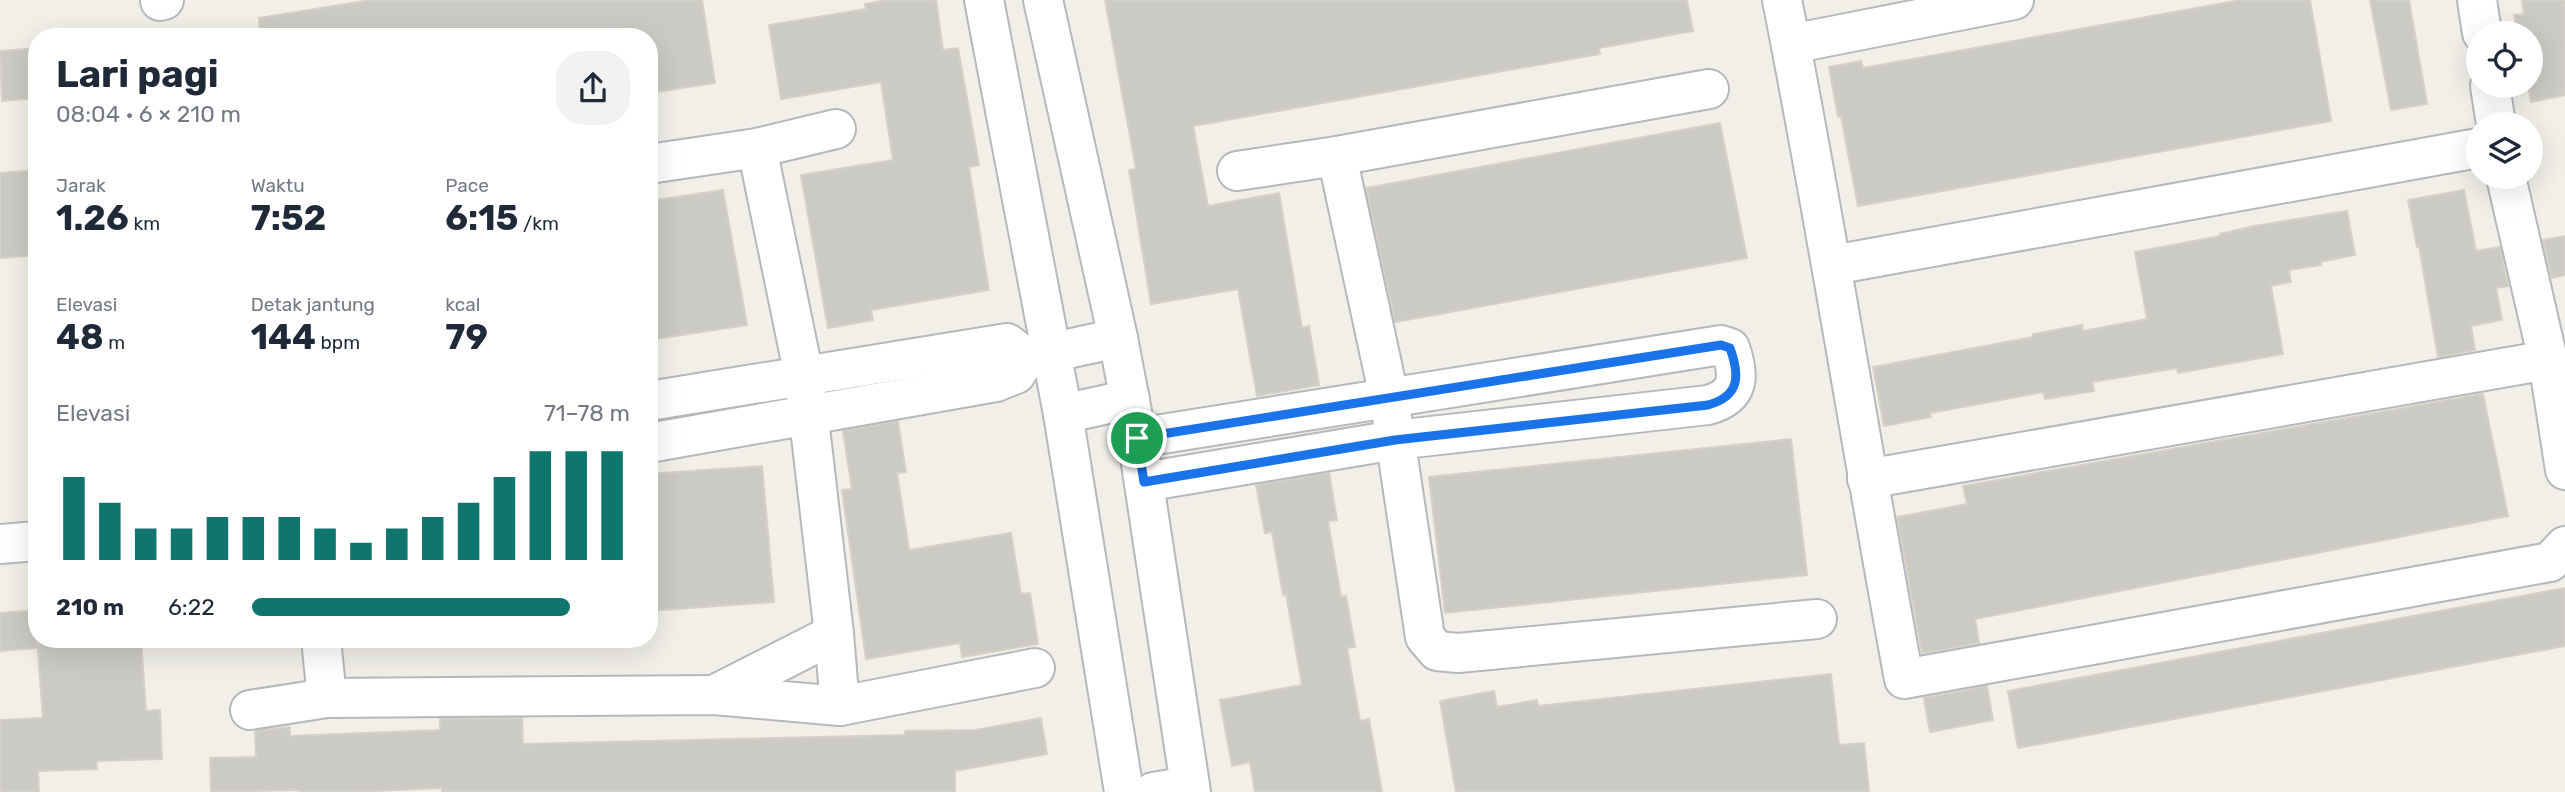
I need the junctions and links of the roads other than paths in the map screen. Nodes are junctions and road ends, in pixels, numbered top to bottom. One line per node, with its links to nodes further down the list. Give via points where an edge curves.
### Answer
1 (984, 0): 18 (street)
2 (1043, 0): 17 (street)
3 (1782, 0): 7 (street)
4 (2014, 0): 7 (street)
5 (2477, 0): 6 (street)
6 (2480, 21)
7 (1791, 44): 16 (street)
8 (1709, 89): 12 (street)
9 (836, 129): 10 (street)
10 (757, 148): 13 (street); 21 (street)
11 (2466, 150): 16 (street)
12 (1337, 156): 14 (street); 23 (street)
13 (658, 163)
14 (1237, 171)
15 (2510, 189): 19 (street)
16 (1833, 265): 34 (street)
17 (1118, 338): 18 (street); 25 (street)
18 (1038, 355): 20 (street, via 1007,343); 24 (street, via 1016,374 996,382); 27 (street)
19 (2548, 360): 33 (street); 34 (street)
20 (888, 361): 21 (street); 24 (street)
21 (804, 376): 22 (street); 28 (street)
22 (700, 393): 26 (street); 29 (street)
23 (1389, 397): 30 (street); 31 (street); 31 (street, via 1721,345 1730,348 1737,374 1734,388 1722,401 1708,405)
24 (895, 398): 28 (street)
25 (1130, 399): 27 (street); 30 (street)
26 (658, 400)
27 (1063, 414): 48 (street)
28 (808, 415): 29 (street); 40 (street)
29 (708, 434): 32 (street)
30 (1137, 438): 35 (street)
31 (1395, 440): 35 (street); 39 (street, via 1425,637 1437,651 1458,653)
32 (658, 442)
33 (2565, 470)
34 (1867, 479): 38 (street, via 1904,679 2550,562)
35 (1144, 482): 47 (street)
36 (28, 542): 37 (street)
37 (0, 544)
38 (2565, 546)
39 (1817, 619)
40 (834, 634): 43 (street); 45 (street)
41 (322, 648): 44 (street)
42 (1035, 668): 45 (street)
43 (714, 695): 44 (street); 45 (street)
44 (327, 698): 46 (street)
45 (840, 706)
46 (250, 710)
47 (1191, 789): 49 (street)
48 (1124, 792)
49 (1153, 792)

